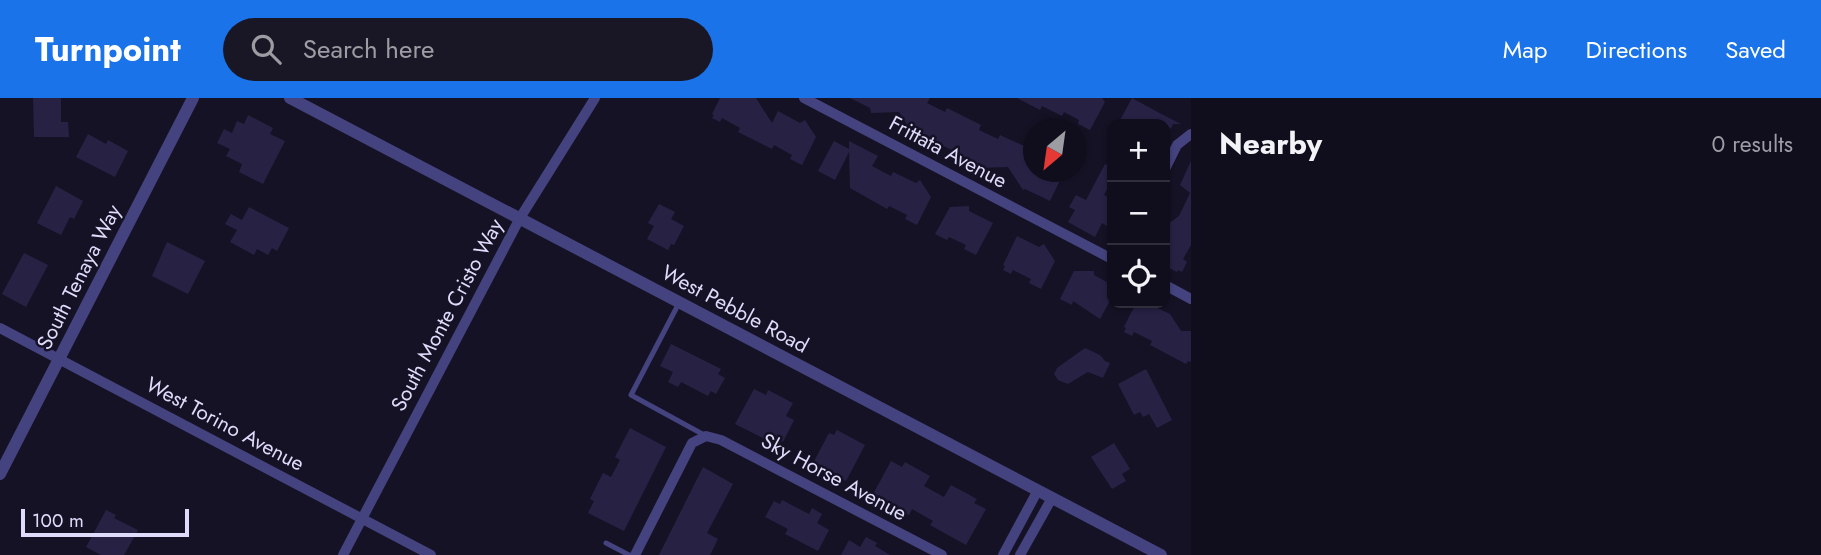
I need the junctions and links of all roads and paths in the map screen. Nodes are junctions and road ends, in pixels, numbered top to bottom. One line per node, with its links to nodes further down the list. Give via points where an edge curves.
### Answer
1 (193, 98): 13 (street, South Tenaya Way)
2 (290, 98): 7 (street, West Pebble Road)
3 (595, 98): 7 (street, South Monte Cristo Way)
4 (804, 98): 8 (street, Frittata Avenue)
5 (1191, 134): 6 (street, via 1177,145)
6 (1170, 159)
7 (520, 218): 11 (street, West Pebble Road); 18 (street, South Monte Cristo Way)
8 (1107, 255)
9 (1170, 288): 10 (street)
10 (1191, 299)
11 (680, 302): 14 (lane, via 631,395); 16 (street, West Pebble Road)
12 (0, 328): 13 (street, West Torino Avenue)
13 (59, 358): 15 (street, South Tenaya Way); 18 (street, West Torino Avenue)
14 (706, 436): 24 (street, via 692,443); 25 (street, Sky Horse Avenue)
15 (0, 474)
16 (1038, 490): 17 (street, West Pebble Road); 20 (street)
17 (1052, 498): 26 (street); 27 (street, West Pebble Road)
18 (362, 519): 21 (street, South Monte Cristo Way); 22 (street, West Torino Avenue)
19 (606, 543): 23 (lane)
20 (1005, 551): 26 (lane)
21 (343, 555)
22 (431, 555)
23 (629, 555)
24 (635, 555)
25 (942, 555)
26 (1020, 555)
27 (1161, 555)

